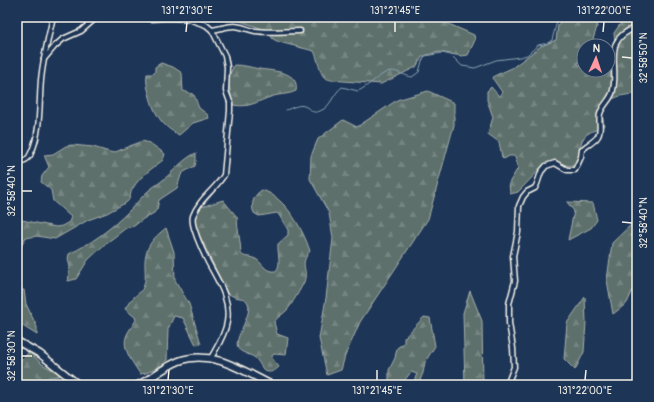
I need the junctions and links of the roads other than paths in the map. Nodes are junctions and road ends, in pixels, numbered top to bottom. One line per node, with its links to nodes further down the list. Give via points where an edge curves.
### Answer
1 (53, 17): 7 (street)
2 (97, 17): 7 (street, via 81,31 63,39)
3 (149, 17): 5 (street, via 188,19 206,25)
4 (637, 27): 16 (street, via 621,34 616,42 614,90 600,115 598,136 582,150 575,170 567,170 555,163 546,166 541,172 538,184 523,196 519,206 518,232 513,256 515,281 509,304 514,367)
5 (212, 30): 6 (street, via 240,26 254,31); 10 (street, via 223,51 227,67 226,85 230,111 226,167 220,183 200,204 192,220 201,248 217,276 228,310 225,330)
6 (300, 31)
7 (44, 60): 8 (street, via 37,133 32,152 24,161)
8 (17, 162)
9 (17, 341): 12 (highway, via 40,354)
10 (211, 358): 11 (highway, via 179,361); 15 (highway)
11 (150, 378): 13 (highway); 14 (street)
12 (79, 385)
13 (138, 385)
14 (149, 385)
15 (272, 385)
16 (507, 385)

